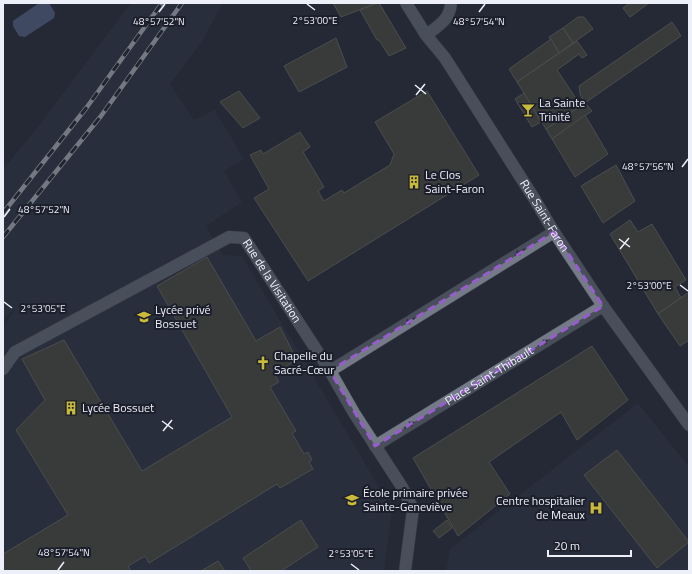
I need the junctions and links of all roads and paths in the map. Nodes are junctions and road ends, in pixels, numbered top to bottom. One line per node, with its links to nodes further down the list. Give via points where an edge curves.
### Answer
1 (406, 3): 3 (street, Rue Saint-Faron)
2 (451, 3): 3 (street, via 448,17)
3 (426, 35): 4 (street, Rue Saint-Faron, via 450,64)
4 (554, 232): 5 (street, Rue Saint-Faron); 7 (street, one-way to 7)
5 (603, 306): 8 (street, Rue Saint-Faron); 9 (street, Place Saint-Thibault, one-way to 5)
6 (3, 369): 7 (street, Rue de la Visitation, via 15,352 229,236 244,238)
7 (330, 371): 9 (street, Rue de la Visitation)
8 (689, 425)
9 (375, 446): 10 (street, Rue de la Visitation, via 413,509)
10 (405, 571)

